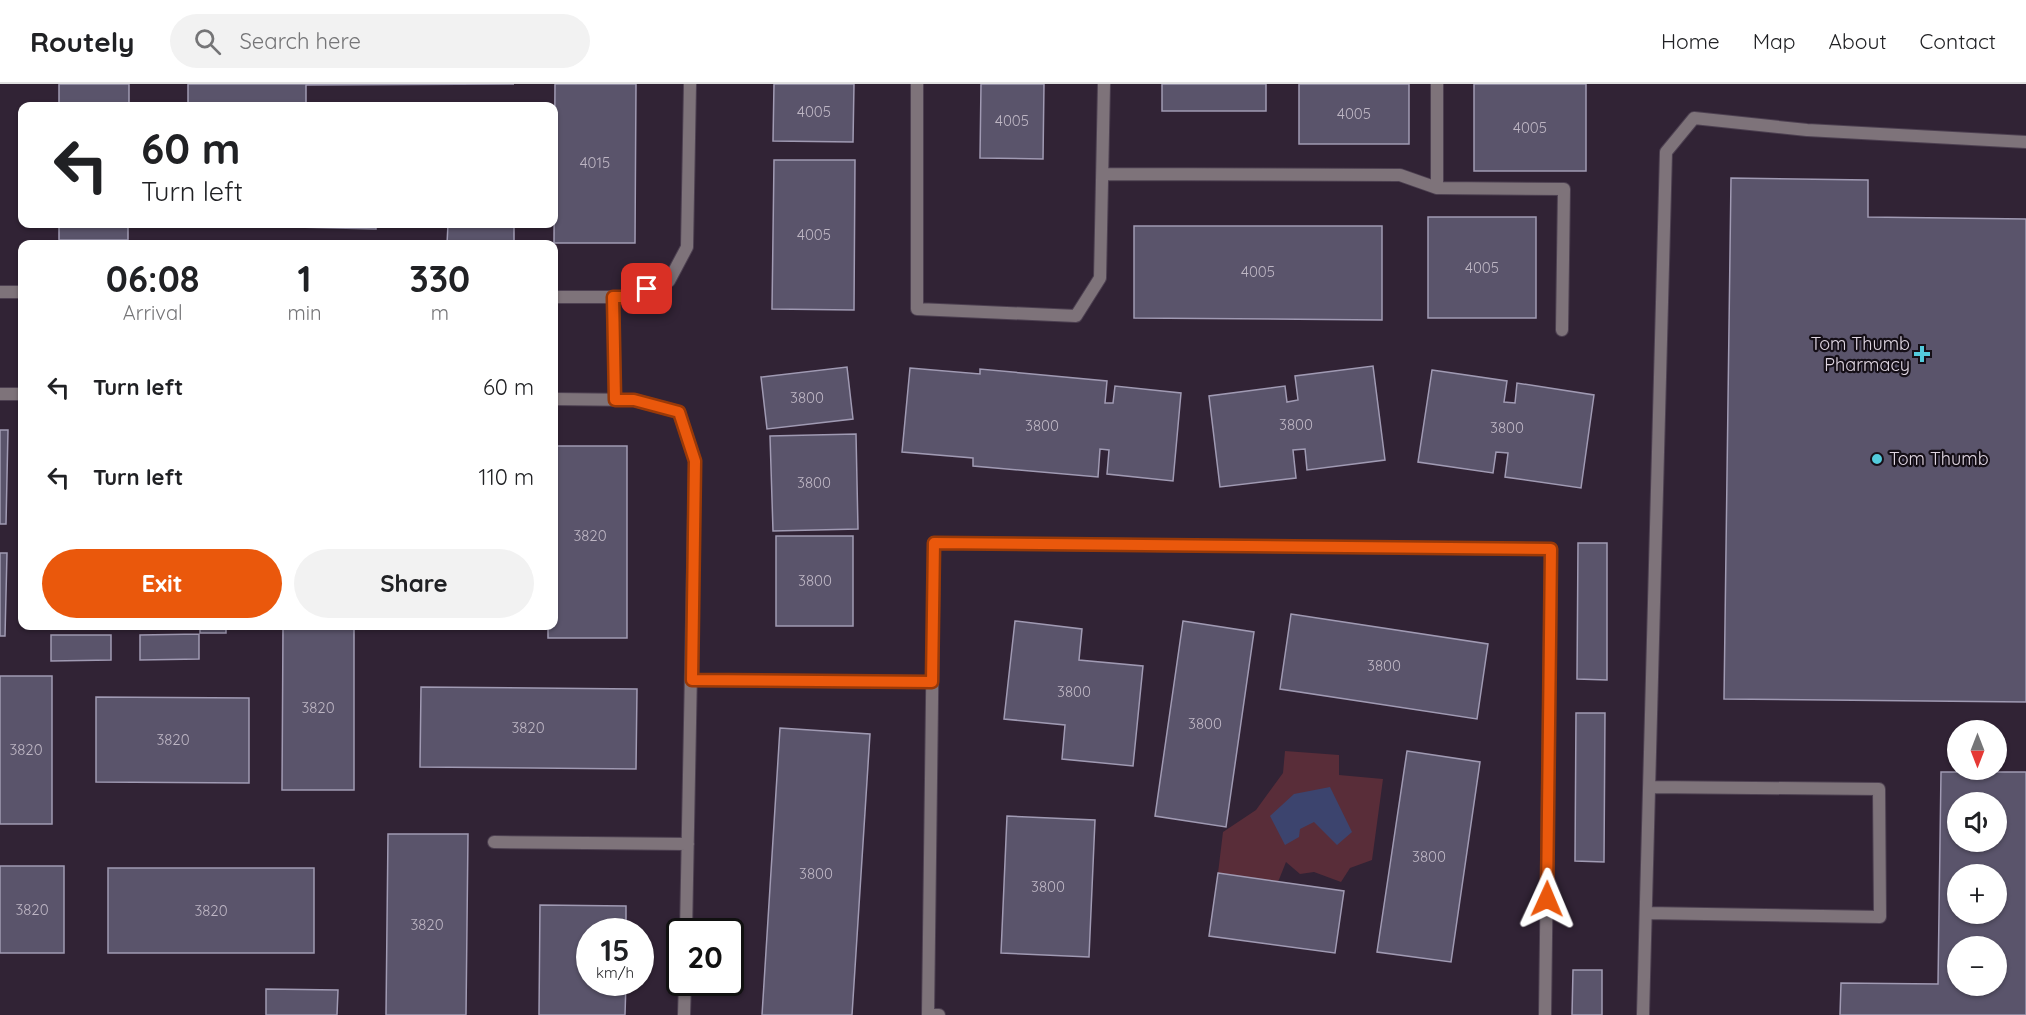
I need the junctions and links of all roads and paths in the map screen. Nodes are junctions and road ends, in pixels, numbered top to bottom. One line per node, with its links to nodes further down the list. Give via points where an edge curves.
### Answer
1 (690, 84): 11 (lane, via 687,247 669,281 625,297)
2 (917, 84): 6 (lane, via 917,309 1076,316 1100,278)
3 (1104, 84): 6 (lane)
4 (1437, 84): 7 (lane)
5 (2026, 142): 19 (lane, via 1807,130 1694,118 1666,152)
6 (1103, 174): 7 (lane, via 1400,175)
7 (1437, 188): 12 (lane, via 1564,189)
8 (0, 292): 9 (lane)
9 (18, 292)
10 (558, 297): 11 (lane)
11 (613, 297): 16 (lane)
12 (1562, 330)
13 (0, 394): 14 (lane)
14 (18, 394)
15 (558, 399): 16 (lane)
16 (615, 400): 17 (lane, via 634,400 679,412 695,461)
17 (692, 680): 18 (lane); 21 (lane)
18 (932, 682): 26 (lane, via 928,1015); 27 (lane, via 934,543 1551,549)
19 (1649, 787): 22 (lane); 22 (lane, via 1879,789 1880,917)
20 (494, 842): 21 (lane)
21 (688, 844): 23 (lane)
22 (1646, 913): 28 (lane)
23 (686, 918)
24 (685, 996): 25 (lane)
25 (684, 1015)
26 (939, 1015)
27 (1545, 1015)
28 (1643, 1015)

